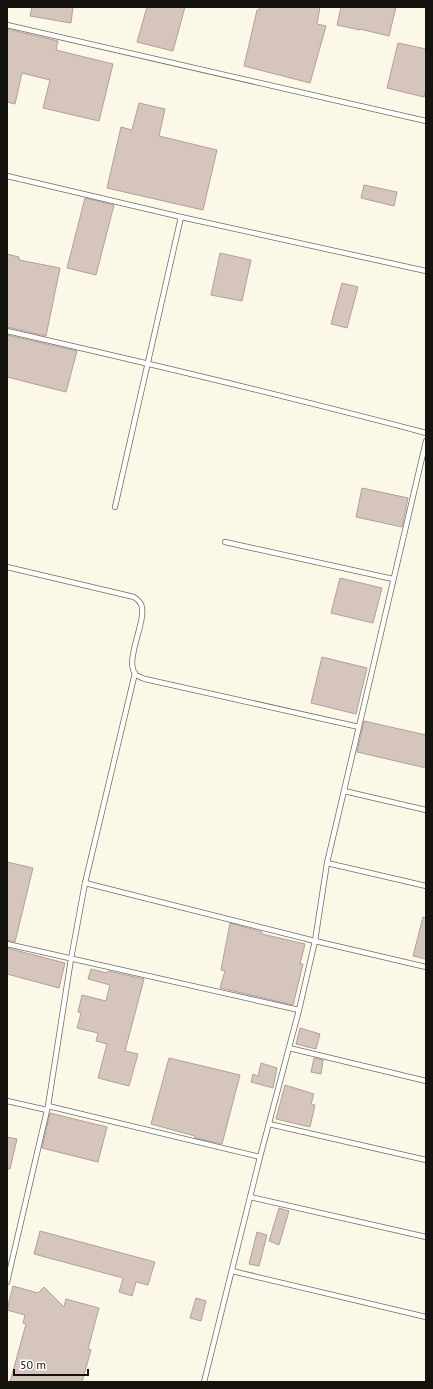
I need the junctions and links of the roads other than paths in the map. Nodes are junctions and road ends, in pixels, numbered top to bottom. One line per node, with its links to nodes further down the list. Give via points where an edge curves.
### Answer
1 (7, 25): 2 (lane)
2 (426, 121)
3 (7, 176): 4 (lane)
4 (182, 218): 5 (lane); 7 (lane)
5 (426, 271)
6 (7, 331): 7 (lane)
7 (148, 364): 8 (lane); 10 (lane)
8 (426, 433)
9 (426, 441): 13 (lane)
10 (115, 507)
11 (224, 542): 13 (lane)
12 (7, 567): 14 (lane, via 134,597 139,601 142,610 132,662)
13 (393, 579): 15 (lane)
14 (135, 674): 15 (lane, via 145,679); 19 (lane)
15 (359, 727): 16 (lane)
16 (344, 791): 17 (lane); 18 (lane)
17 (426, 810)
18 (327, 863): 20 (lane); 21 (lane)
19 (85, 883): 21 (lane); 23 (lane)
20 (426, 886)
21 (315, 941): 24 (lane); 25 (lane)
22 (7, 944): 23 (lane)
23 (71, 959): 25 (lane); 29 (lane)
24 (426, 967)
25 (299, 1010): 26 (lane)
26 (289, 1048): 27 (lane); 30 (lane)
27 (426, 1081)
28 (7, 1101): 29 (lane)
29 (48, 1108): 31 (lane); 36 (lane)
30 (269, 1124): 31 (lane); 32 (lane)
31 (260, 1157): 33 (lane)
32 (426, 1160)
33 (250, 1197): 34 (lane); 35 (lane)
34 (426, 1237)
35 (232, 1271): 37 (lane); 38 (lane)
36 (7, 1282)
37 (426, 1317)
38 (204, 1382)

